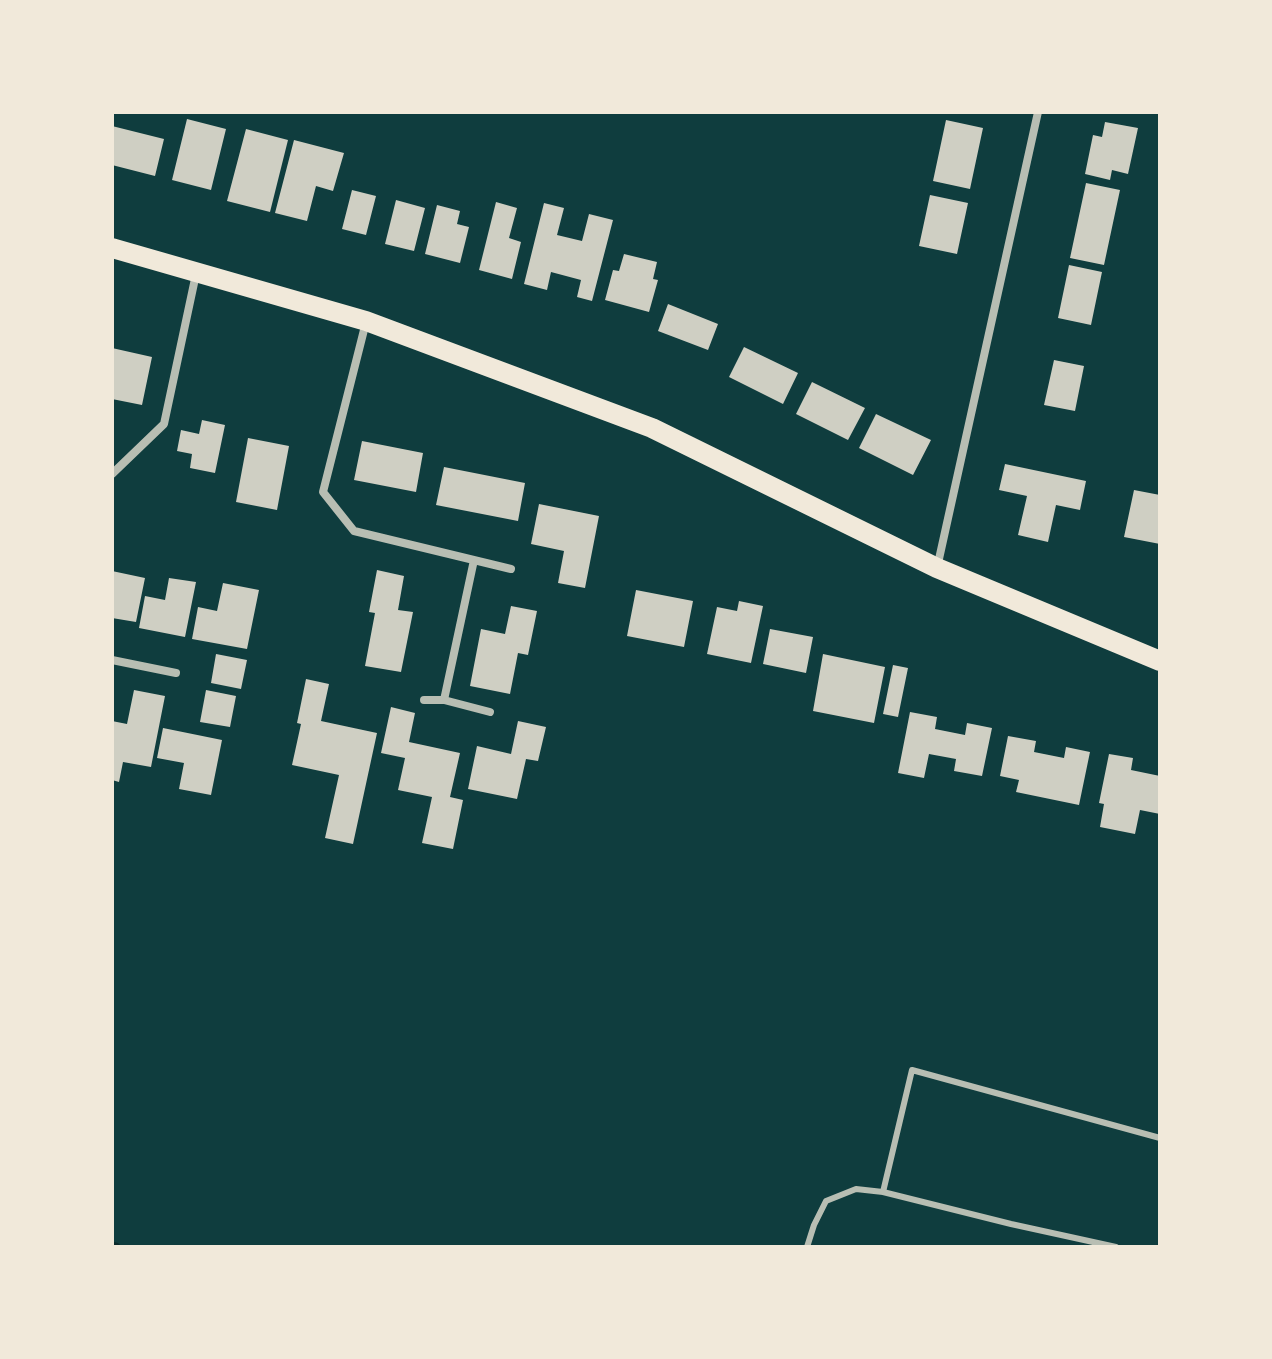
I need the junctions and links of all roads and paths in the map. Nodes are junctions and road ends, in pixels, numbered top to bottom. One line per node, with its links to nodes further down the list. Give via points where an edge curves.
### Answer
1 (1038, 112): 7 (street)
2 (112, 248): 3 (main road)
3 (196, 273): 4 (main road); 5 (street, via 164,424)
4 (366, 321): 6 (street, via 323,492 354,531); 7 (main road, via 652,428)
5 (112, 474)
6 (474, 560): 8 (street); 13 (street)
7 (937, 568): 10 (main road)
8 (511, 569)
9 (112, 660): 11 (street)
10 (1160, 661)
11 (176, 673)
12 (424, 700): 13 (street)
13 (444, 700): 14 (street)
14 (490, 712)
15 (1160, 1138): 16 (lane, via 912,1070)
16 (883, 1192): 17 (lane, via 856,1189 826,1201); 18 (lane)
17 (807, 1247)
18 (1116, 1247)

